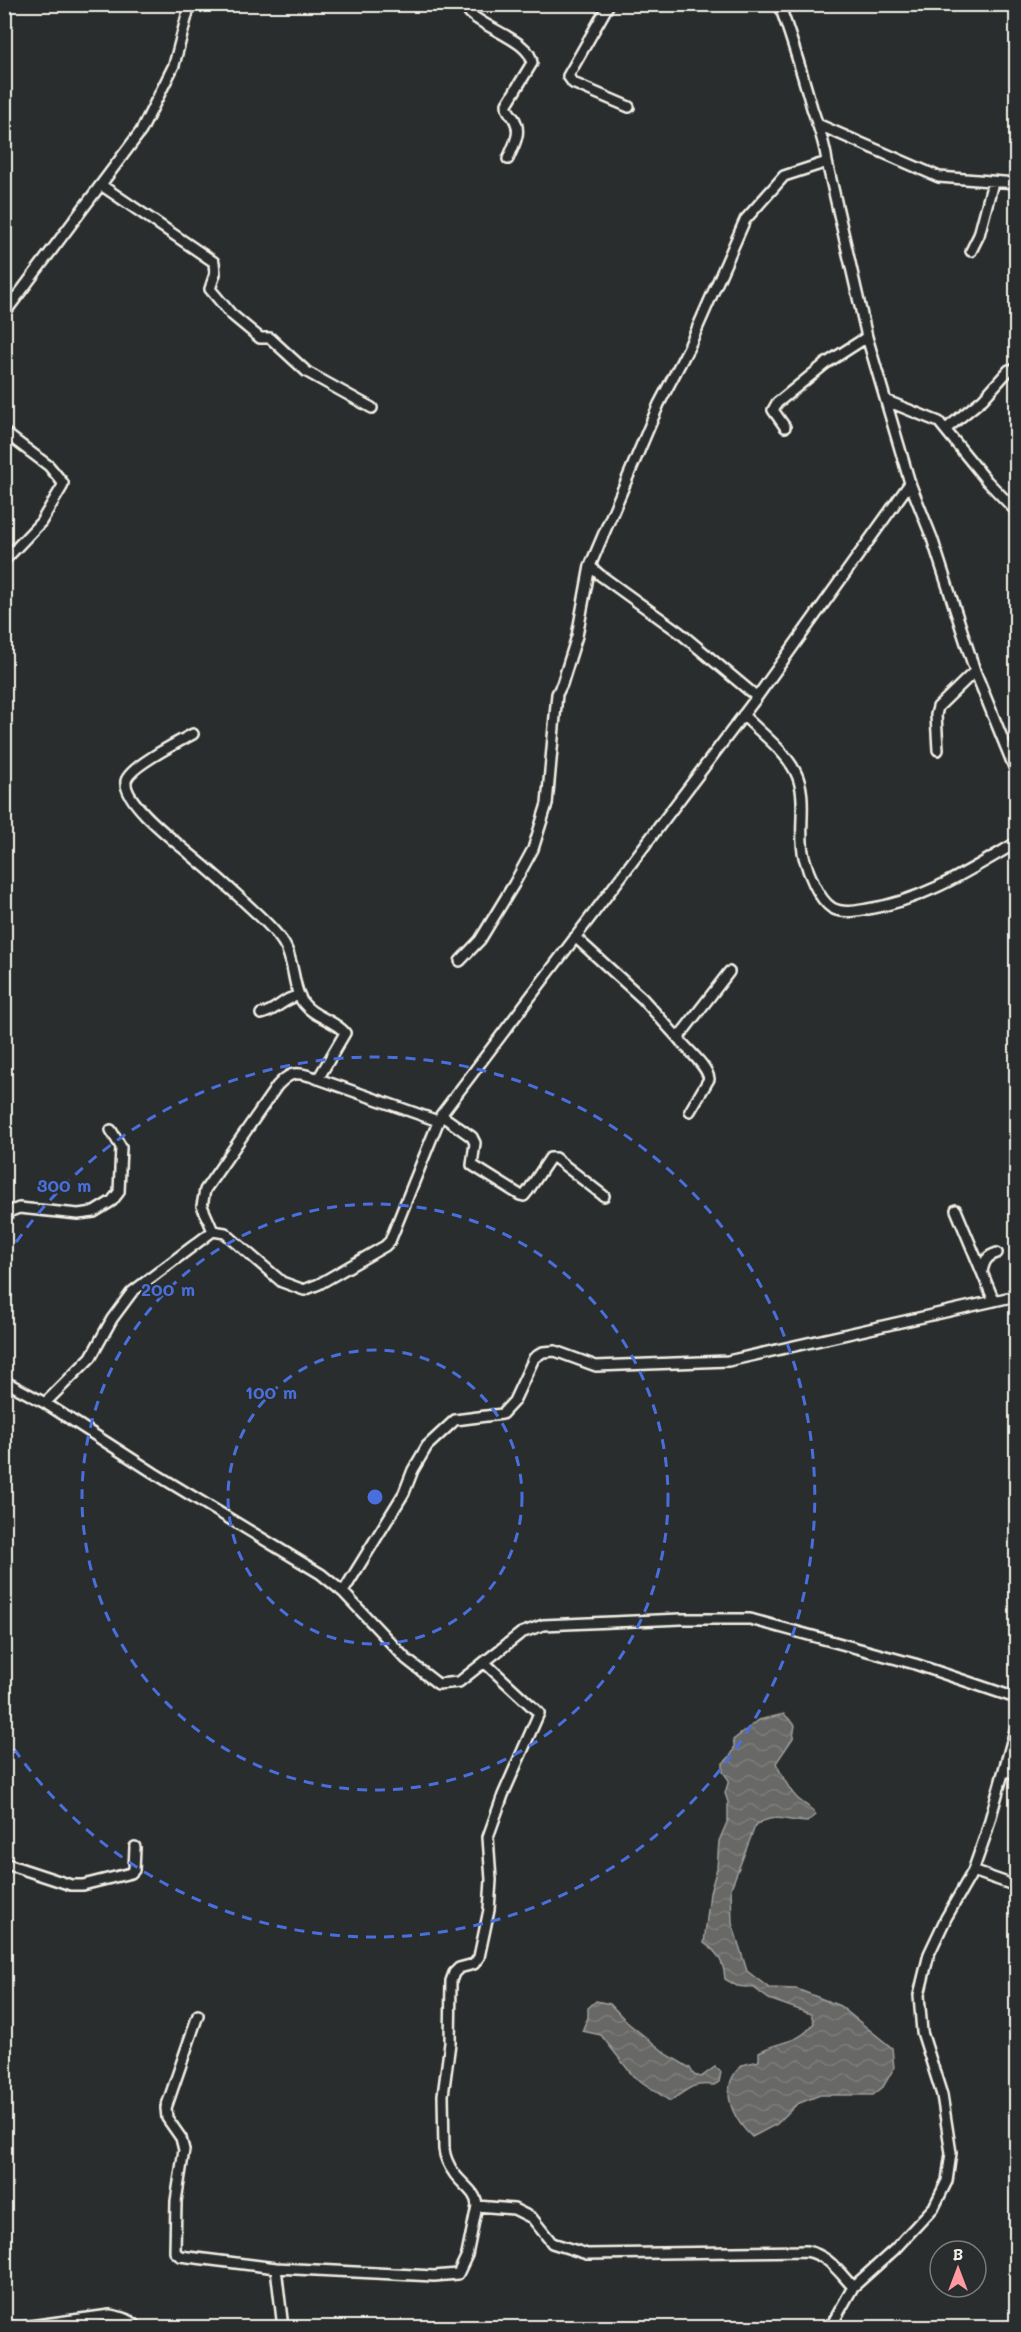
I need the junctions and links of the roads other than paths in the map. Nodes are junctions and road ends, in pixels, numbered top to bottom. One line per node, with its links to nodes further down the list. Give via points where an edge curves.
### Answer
1 (190, 4): 11 (street, via 174,65 141,131)
2 (464, 4): 7 (street, via 469,14 532,58 507,104 518,131)
3 (609, 4): 5 (street, via 568,75 573,83)
4 (779, 4): 6 (street)
5 (629, 107)
6 (817, 124): 8 (street); 9 (street, via 939,177)
7 (508, 159)
8 (827, 162): 14 (street); 24 (street, via 780,178 745,220 689,347 659,404)
9 (993, 182): 10 (street); 12 (street)
10 (1017, 183)
11 (101, 184): 13 (street); 17 (street, via 214,262 210,289 231,314 260,338 270,338 307,372)
12 (971, 251)
13 (4, 314)
14 (867, 337): 16 (street); 18 (street, via 825,364 777,403 773,410)
15 (1017, 370): 19 (street, via 1009,370 983,399)
16 (887, 402): 19 (street, via 939,422); 21 (street)
17 (372, 408)
18 (785, 427)
19 (946, 429): 22 (street)
20 (4, 432): 23 (street, via 49,466 63,483 41,522)
21 (910, 483): 25 (street); 26 (street)
22 (1017, 512)
23 (4, 561)
24 (590, 566): 26 (street, via 679,632); 33 (street, via 577,636 557,694 547,804 533,849 480,940)
25 (975, 671): 29 (street, via 938,708); 30 (street)
26 (757, 697): 27 (street)
27 (743, 715): 31 (street, via 783,755 796,774 803,854 822,898 833,908 854,912 923,895); 32 (street)
28 (193, 734): 35 (street, via 131,773 126,783 129,793 164,832 216,875 278,936 290,955)
29 (938, 750)
30 (1017, 772)
31 (1017, 843)
32 (575, 937): 37 (street, via 642,998); 40 (street)
33 (460, 961)
34 (729, 972): 37 (street)
35 (300, 996): 36 (street); 38 (street, via 311,1010 345,1033)
36 (261, 1014)
37 (678, 1038): 39 (street, via 709,1074)
38 (318, 1079): 40 (street); 45 (street, via 294,1073 285,1077 209,1183 202,1206)
39 (690, 1111)
40 (440, 1118): 42 (street, via 472,1137 472,1165 520,1195 528,1191 544,1163 555,1158); 45 (street, via 390,1241 319,1284 304,1290 282,1282 225,1233)
41 (111, 1130): 44 (street, via 121,1147 119,1192 112,1201 88,1214 19,1208)
42 (604, 1196)
43 (956, 1210): 47 (street)
44 (4, 1218)
45 (213, 1231): 51 (street, via 132,1292 91,1357)
46 (998, 1253): 47 (street, via 984,1262)
47 (982, 1272): 49 (street)
48 (1017, 1298): 49 (street)
49 (994, 1301): 52 (street, via 728,1360 596,1366 555,1351 543,1352 534,1358 514,1401 502,1414 455,1420 427,1446 404,1493)
50 (4, 1382): 51 (street)
51 (45, 1403): 52 (street, via 321,1574)
52 (343, 1592): 53 (street, via 406,1659 438,1684 459,1682)
53 (484, 1662): 54 (street, via 521,1633 543,1625 740,1618 915,1664); 63 (street, via 539,1713 502,1795 488,1837 489,1910 479,1957 474,1964 454,1972 450,1988 450,2043 443,2095 445,2158 472,2193)
54 (1017, 1698)
55 (1017, 1728): 56 (street)
56 (1004, 1770): 57 (street); 60 (street)
57 (1017, 1774)
58 (135, 1847): 59 (street, via 131,1873 83,1885 71,1885)
59 (4, 1863)
60 (973, 1871): 61 (street); 65 (street, via 929,1954 919,1995 922,2031 942,2095 951,2153 947,2181 934,2207)
61 (1017, 1886)
62 (198, 2015): 64 (street, via 166,2108 167,2118 184,2150 176,2201 175,2252 180,2256)
63 (477, 2206): 64 (street, via 467,2255 458,2274); 65 (street, via 514,2209 532,2218 552,2243 588,2254 816,2253 828,2260)
64 (276, 2268): 68 (street)
65 (853, 2288): 69 (street)
66 (4, 2326): 67 (street, via 110,2315 122,2317)
67 (138, 2328)
68 (283, 2328)
69 (830, 2328)

